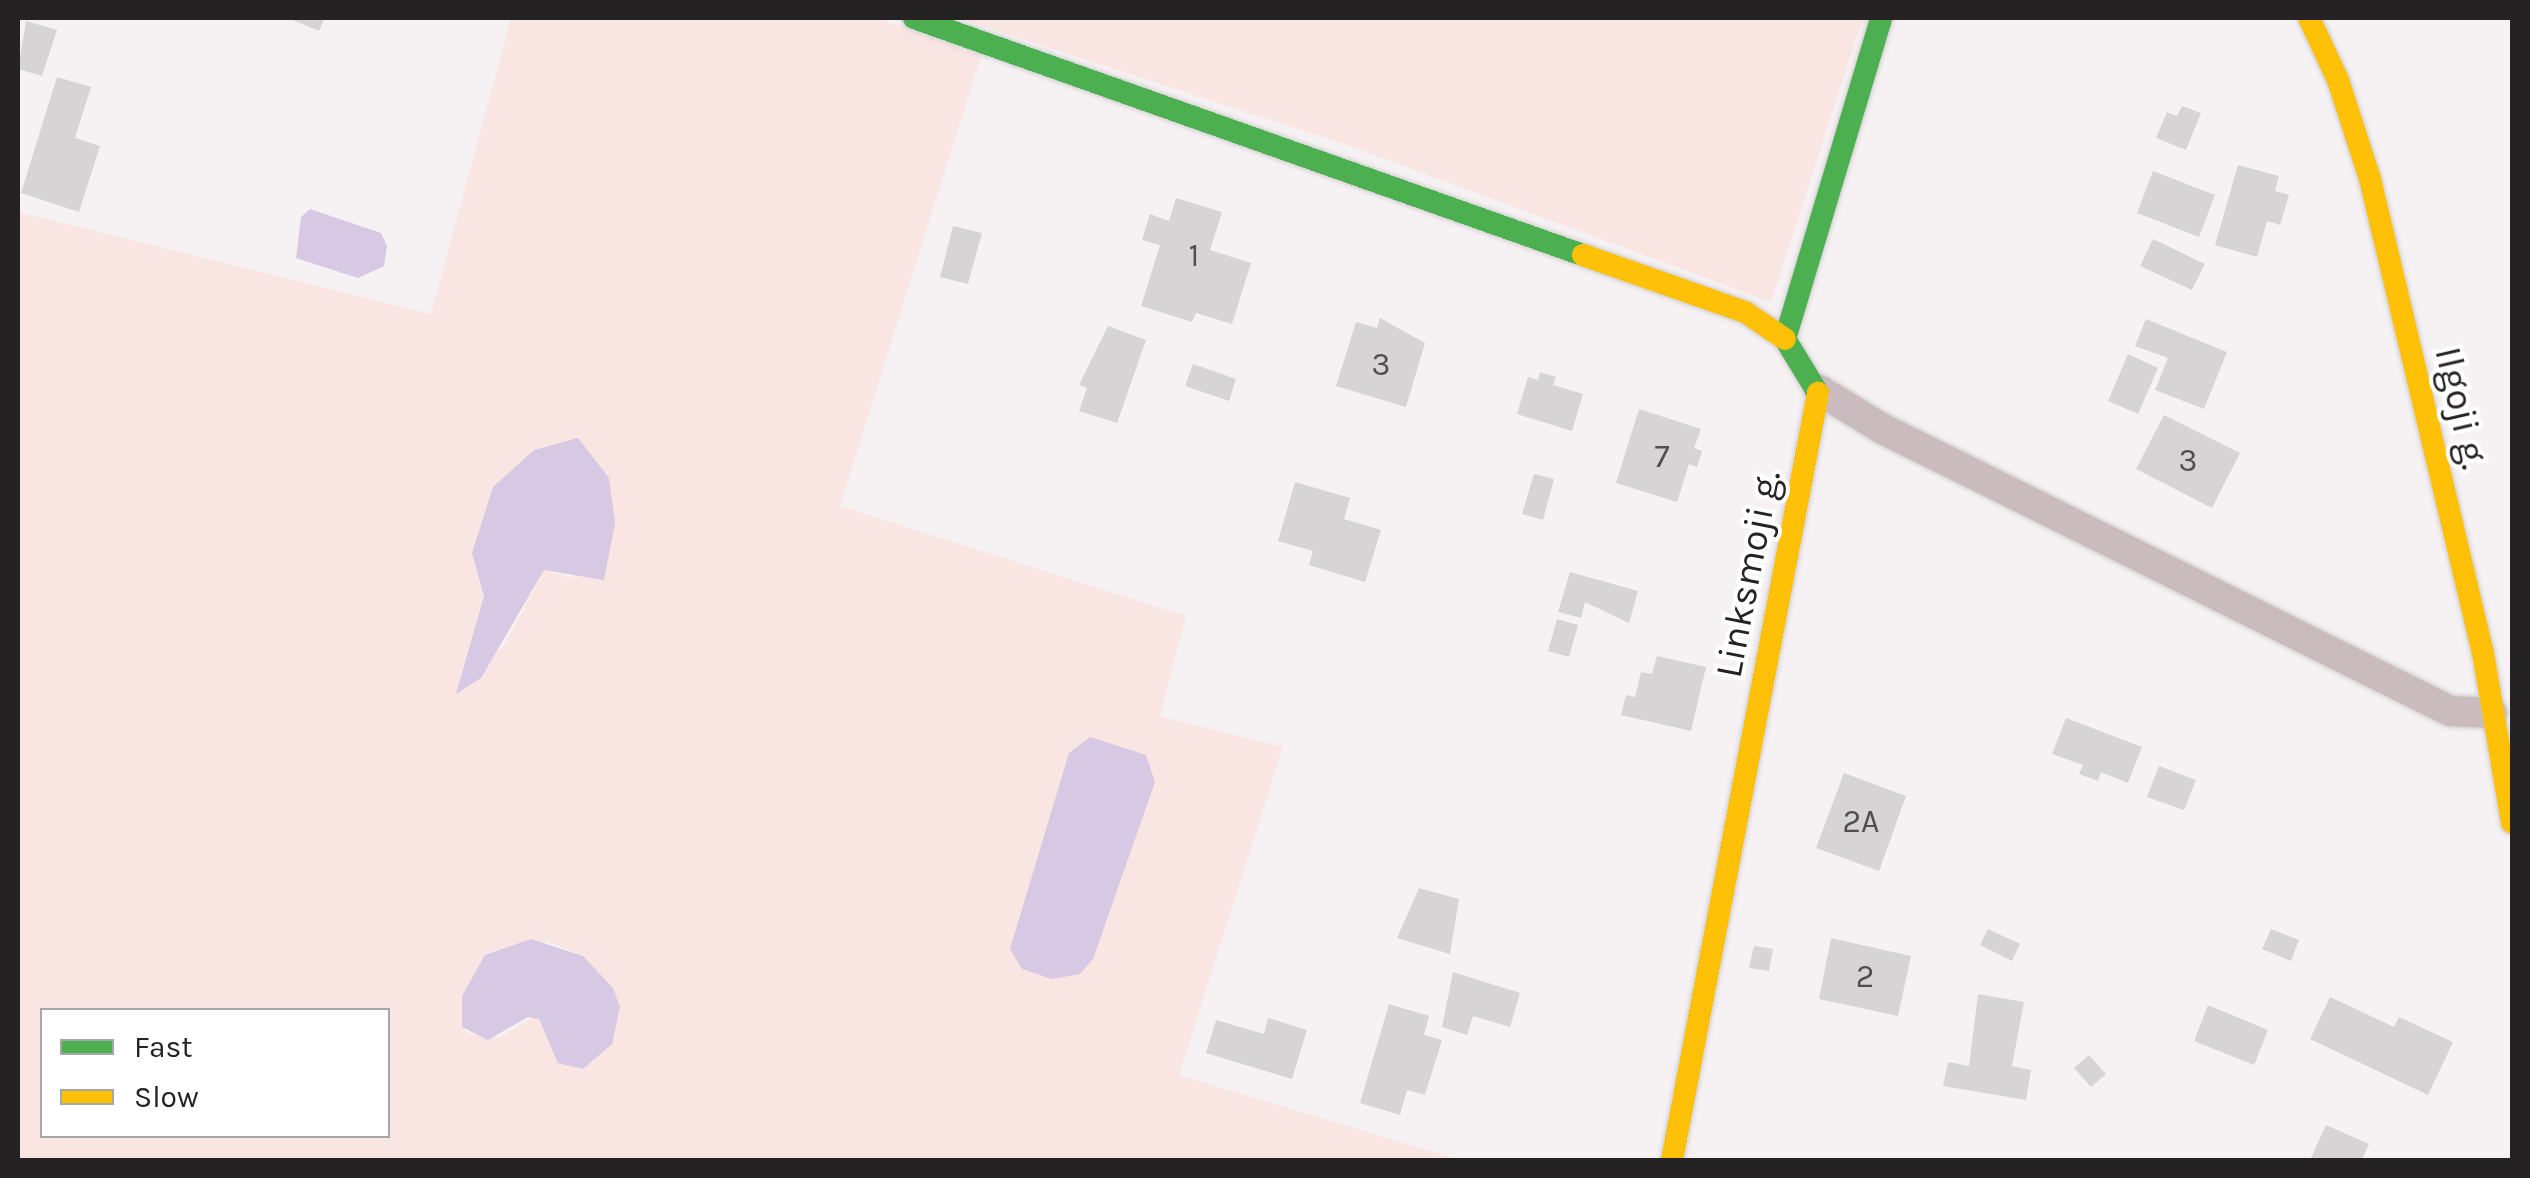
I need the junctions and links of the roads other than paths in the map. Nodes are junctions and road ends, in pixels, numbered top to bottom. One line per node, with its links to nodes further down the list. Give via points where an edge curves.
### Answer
1 (914, 18): 4 (street, via 1745,312)
2 (1881, 18): 4 (street)
3 (2309, 18): 6 (street, Ilgoji g., via 2338,80 2370,178)
4 (1785, 339): 5 (street)
5 (1819, 390): 6 (street, via 1882,429 2450,711); 8 (street, Linksmoji g.)
6 (2492, 713): 7 (street, Ilgoji g.)
7 (2512, 823)
8 (1672, 1160)

